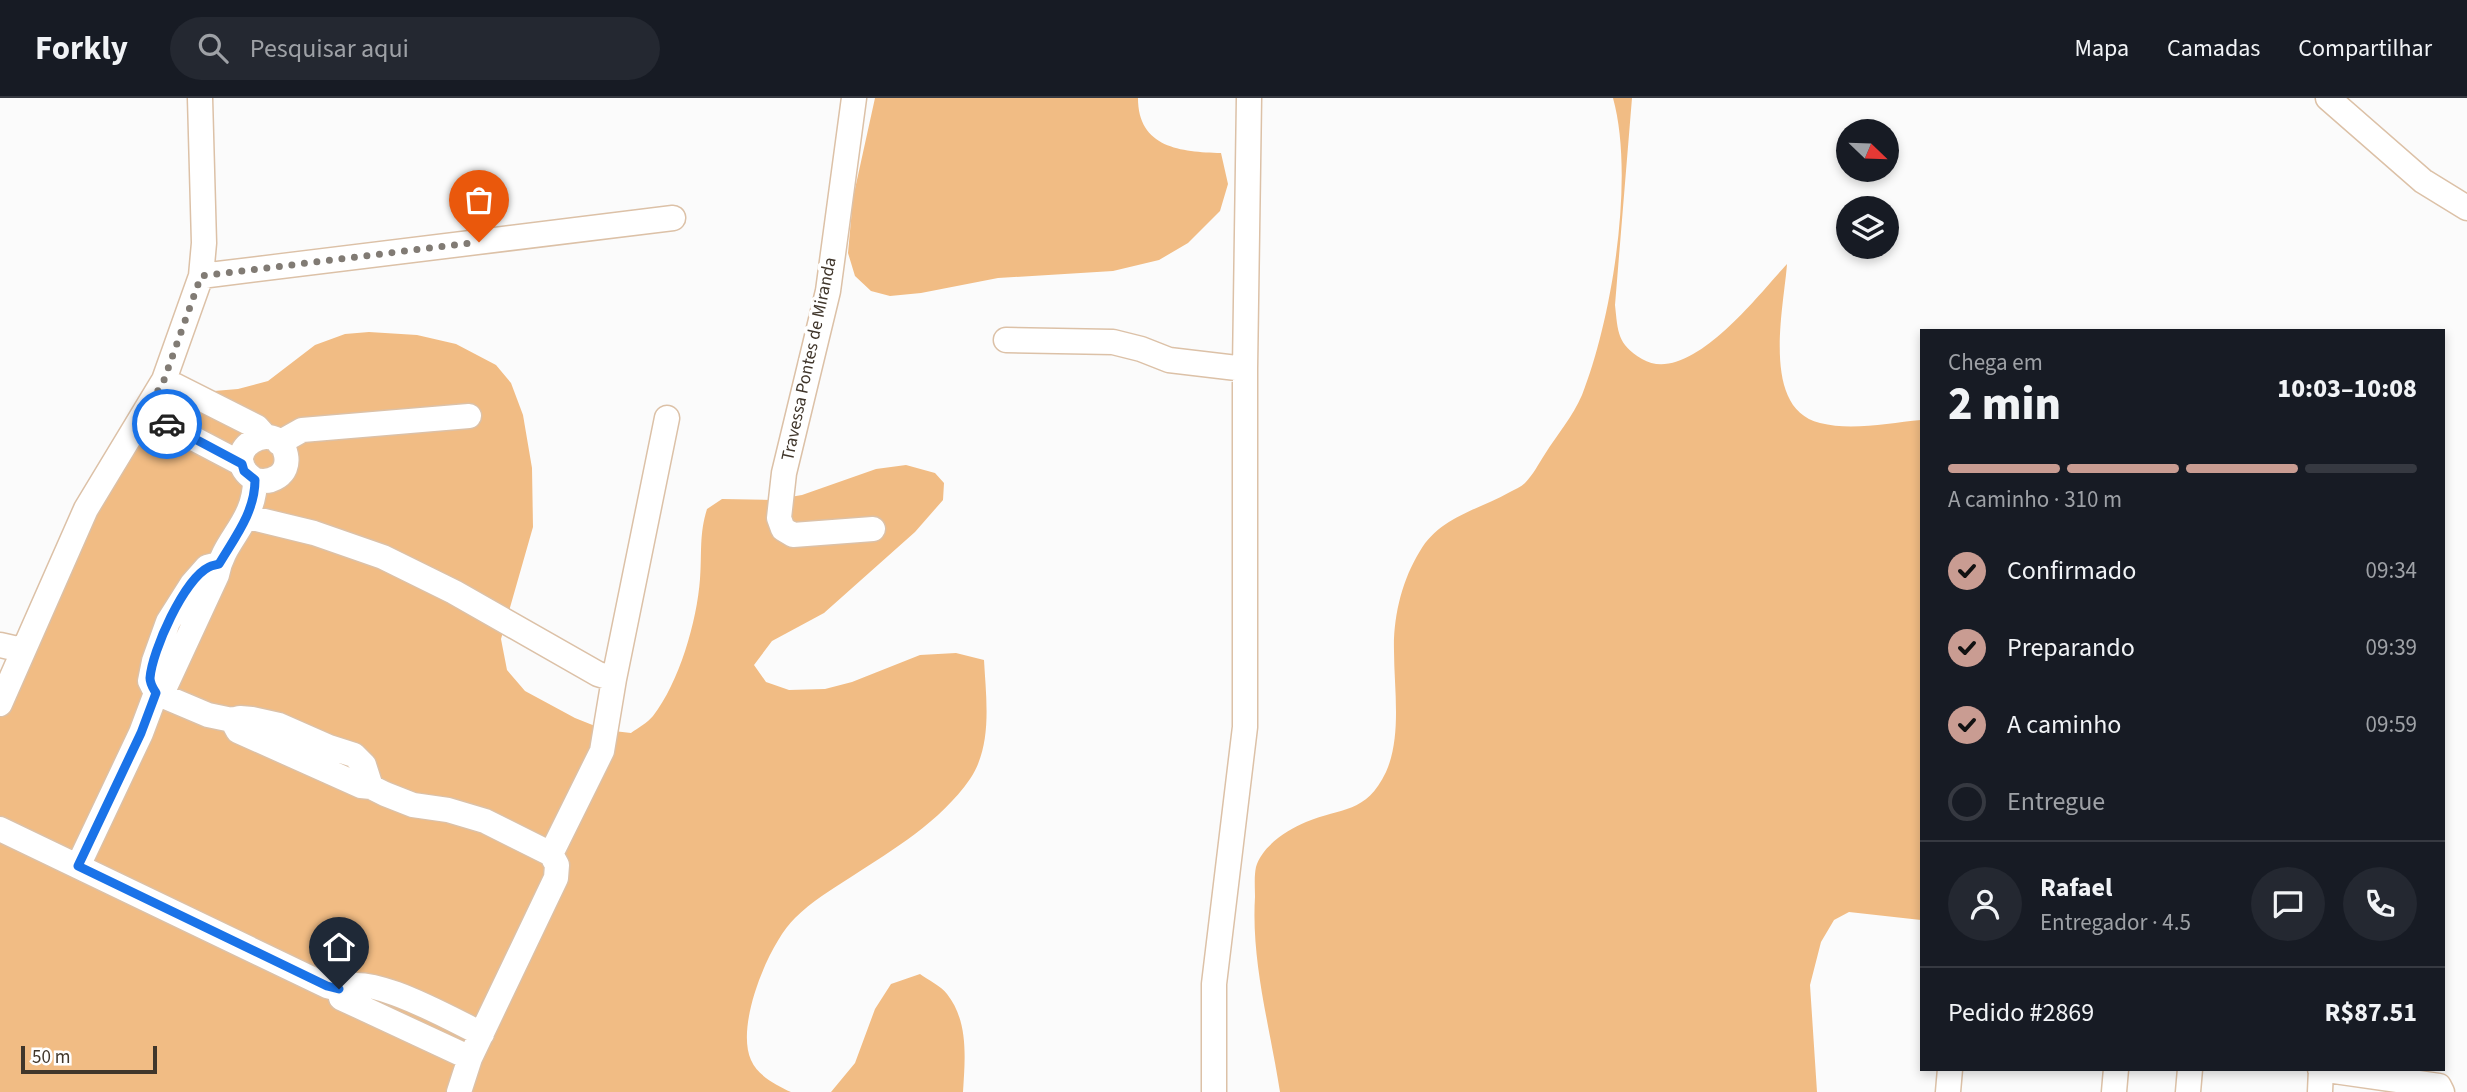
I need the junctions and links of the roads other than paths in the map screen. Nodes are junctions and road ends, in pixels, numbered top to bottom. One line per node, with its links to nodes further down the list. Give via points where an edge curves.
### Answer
1 (200, 98): 7 (street)
2 (854, 98): 19 (street, Travessa Pontes de Miranda, via 828,291 784,473 779,518 783,529 793,535)
3 (1249, 98): 9 (street)
4 (2328, 98): 5 (street, via 2423,181)
5 (2467, 208)
6 (673, 218): 7 (street)
7 (201, 276): 10 (street)
8 (1006, 341): 9 (street, via 1113,342 1170,360)
9 (1245, 369): 36 (street, via 1245,727 1214,984)
10 (164, 380): 11 (street); 12 (street)
11 (204, 400): 15 (street, via 201,420); 16 (street)
12 (145, 413): 15 (street); 20 (street, via 86,509)
13 (468, 416): 16 (street, via 302,430)
14 (667, 418): 21 (street)
15 (189, 435): 17 (street)
16 (273, 440): 17 (street, via 247,444 241,457); 17 (street, via 286,454 281,475 269,482)
17 (248, 472): 18 (street, via 255,496)
18 (248, 517): 21 (street, via 383,557); 22 (street, via 219,564 207,567 192,584 168,622 150,681)
19 (873, 529)
20 (11, 648): 23 (street)
21 (614, 679): 25 (street, via 602,751)
22 (156, 693): 25 (street, via 232,720 238,731 361,786 485,821); 26 (street)
23 (0, 704)
24 (0, 829): 26 (street)
25 (551, 854): 28 (street, via 557,865 556,878)
26 (78, 866): 27 (street)
27 (339, 989): 28 (street, via 345,984 384,988); 29 (street, via 341,998)
28 (482, 1034): 29 (street)
29 (470, 1058): 35 (street)
30 (1950, 1071): 37 (street)
31 (2116, 1071): 38 (street)
32 (2190, 1071): 39 (street)
33 (2320, 1071): 40 (street)
34 (2334, 1071): 41 (street, via 2439,1086)
35 (458, 1092)
36 (1214, 1092)
37 (1948, 1092)
38 (2113, 1092)
39 (2188, 1092)
40 (2320, 1092)
41 (2442, 1092)

